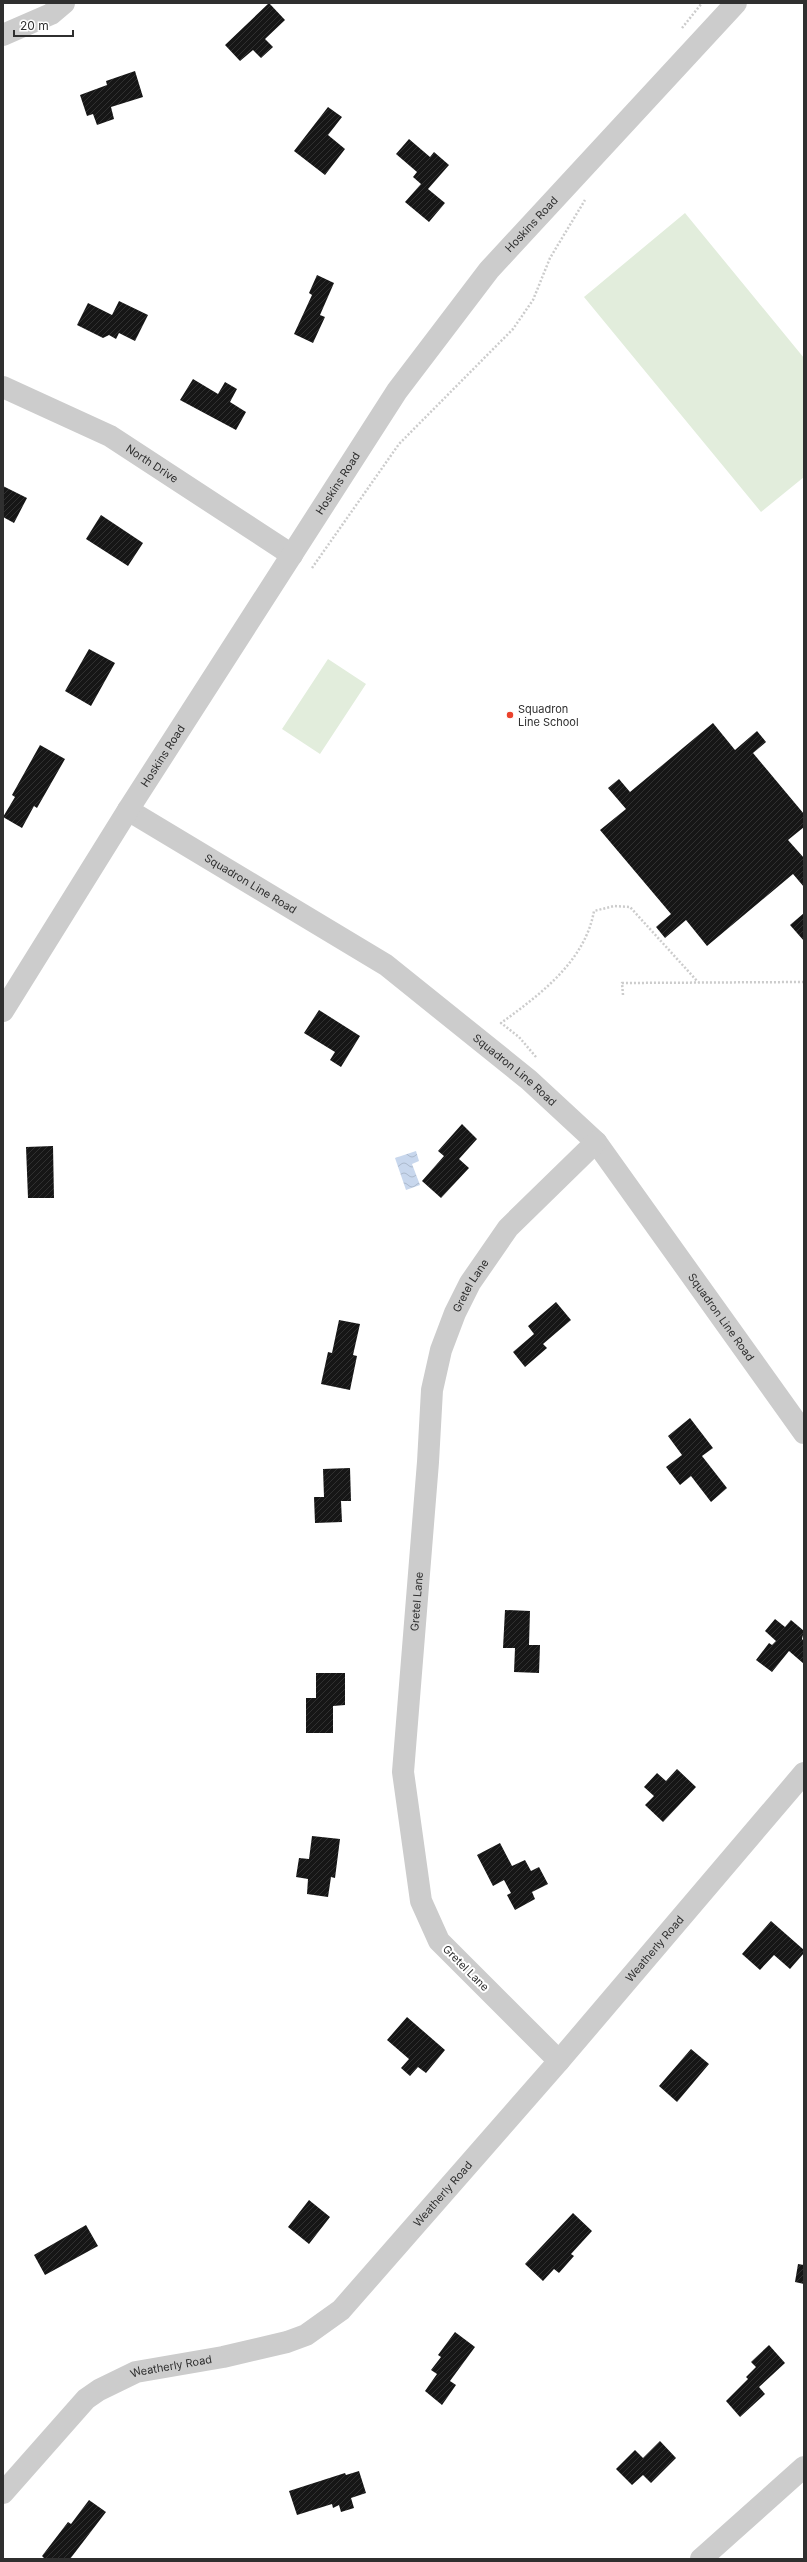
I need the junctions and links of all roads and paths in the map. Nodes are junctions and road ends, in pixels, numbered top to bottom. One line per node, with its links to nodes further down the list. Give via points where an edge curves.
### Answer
1 (64, 3): 3 (street, via 51,14)
2 (736, 3): 6 (street, Hoskins Road, via 484,276 397,391)
3 (3, 35)
4 (586, 198): 7 (path, via 550,258 533,300 513,329 399,444)
5 (3, 387): 6 (street, North Drive, via 110,436)
6 (292, 555): 8 (street, Hoskins Road)
7 (312, 568)
8 (128, 810): 12 (street, Hoskins Road); 14 (street, Squadron Line Road, via 386,965 497,1052)
9 (698, 982): 10 (path); 11 (path, via 622,983); 13 (path, via 630,907 614,906 594,911 591,929 569,964 528,1003 502,1023 520,1038)
10 (804, 982)
11 (623, 995)
12 (3, 1011)
13 (540, 1061)
14 (596, 1142): 15 (street, Squadron Line Road); 17 (street, Gretel Lane, via 508,1228 470,1283 441,1350 432,1390 403,1772 421,1901 439,1941)
15 (804, 1433)
16 (804, 1774): 17 (street, Weatherly Road)
17 (559, 2061): 19 (street, Weatherly Road, via 341,2310 324,2324 306,2335 287,2342 223,2357 136,2372 99,2390 86,2399)
18 (804, 2467): 20 (street)
19 (3, 2493)
20 (701, 2559)

